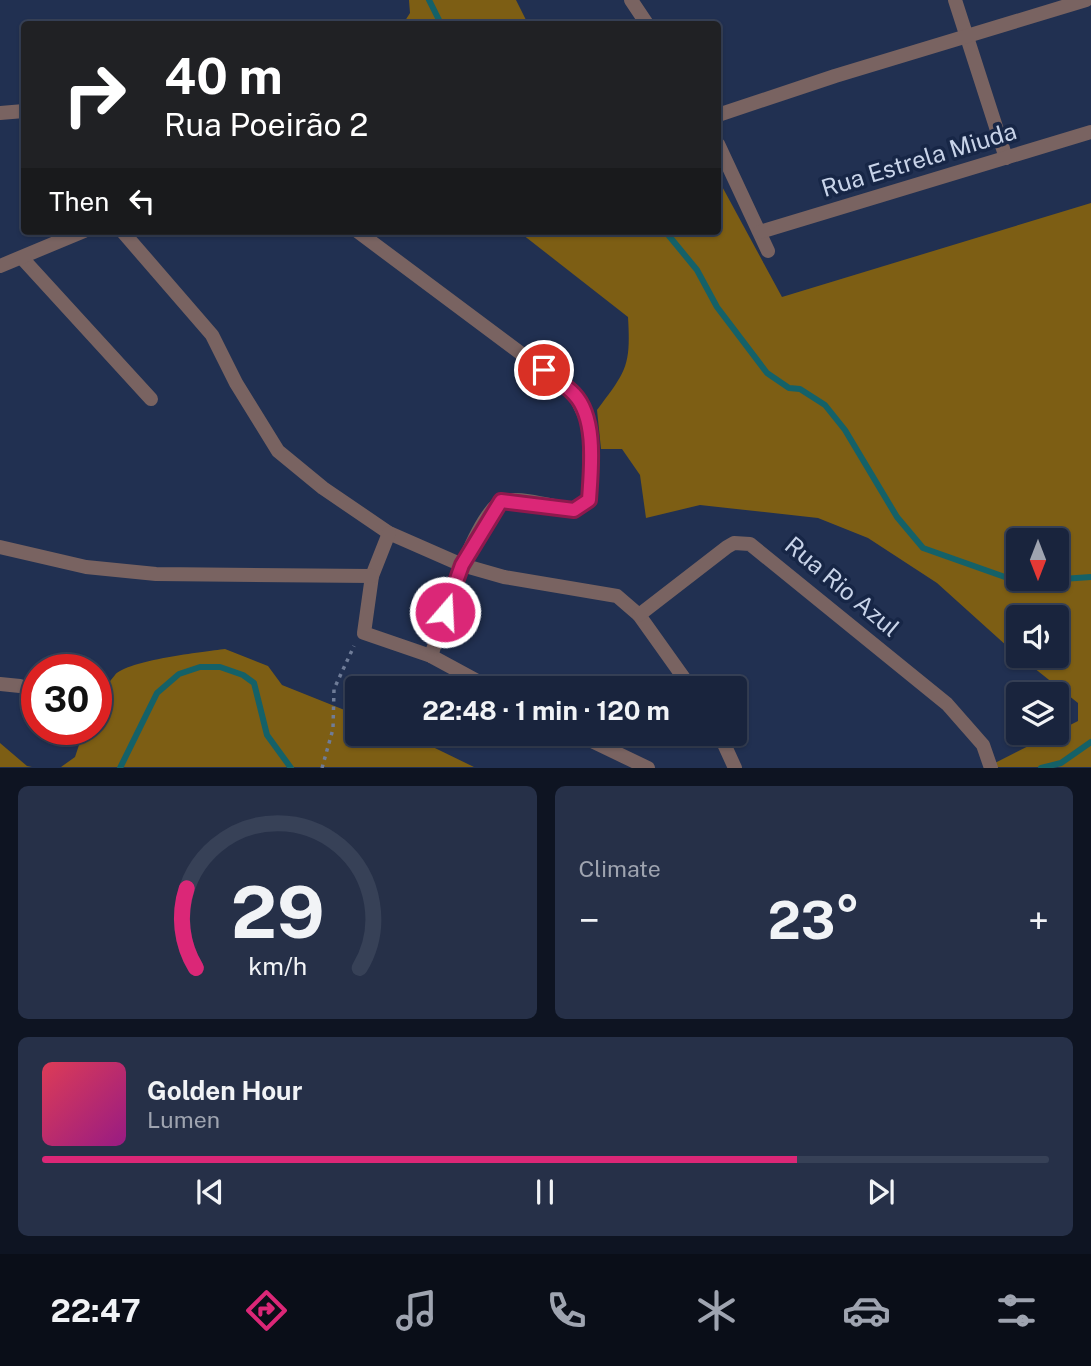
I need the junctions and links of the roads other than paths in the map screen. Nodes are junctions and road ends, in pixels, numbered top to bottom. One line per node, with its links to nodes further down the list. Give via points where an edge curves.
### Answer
1 (650, 0): 4 (street)
2 (955, 0): 6 (street)
3 (1086, 0): 6 (street)
4 (633, 2): 5 (street)
5 (645, 21)
6 (967, 36): 9 (street); 12 (street)
7 (21, 111): 8 (street)
8 (0, 113)
9 (721, 114)
10 (1091, 132): 12 (street, Rua Estrela Miuda)
11 (721, 150): 13 (street)
12 (1006, 158): 13 (street, Rua Estrela Miuda)
13 (760, 232): 17 (street)
14 (75, 235): 18 (street)
15 (125, 235): 21 (street, via 212,335 278,451)
16 (361, 235): 23 (street, via 574,393 589,425 589,500 574,510 501,501)
17 (768, 251)
18 (22, 258): 19 (street); 20 (street)
19 (0, 266)
20 (151, 399)
21 (389, 533): 23 (street); 24 (street)
22 (0, 547): 24 (street, via 86,567 156,574)
23 (462, 565): 25 (street, via 504,577 604,592 628,602); 26 (street)
24 (372, 576): 26 (street, via 364,633)
25 (639, 615): 28 (street); 35 (street, Rua Rio Azul, via 727,547 750,544 947,704 982,745)
26 (431, 656): 27 (street)
27 (468, 676)
28 (682, 676)
29 (0, 684): 30 (street)
30 (20, 686)
31 (602, 746): 33 (street)
32 (725, 746): 34 (street)
33 (648, 768)
34 (736, 768)
35 (991, 768)

